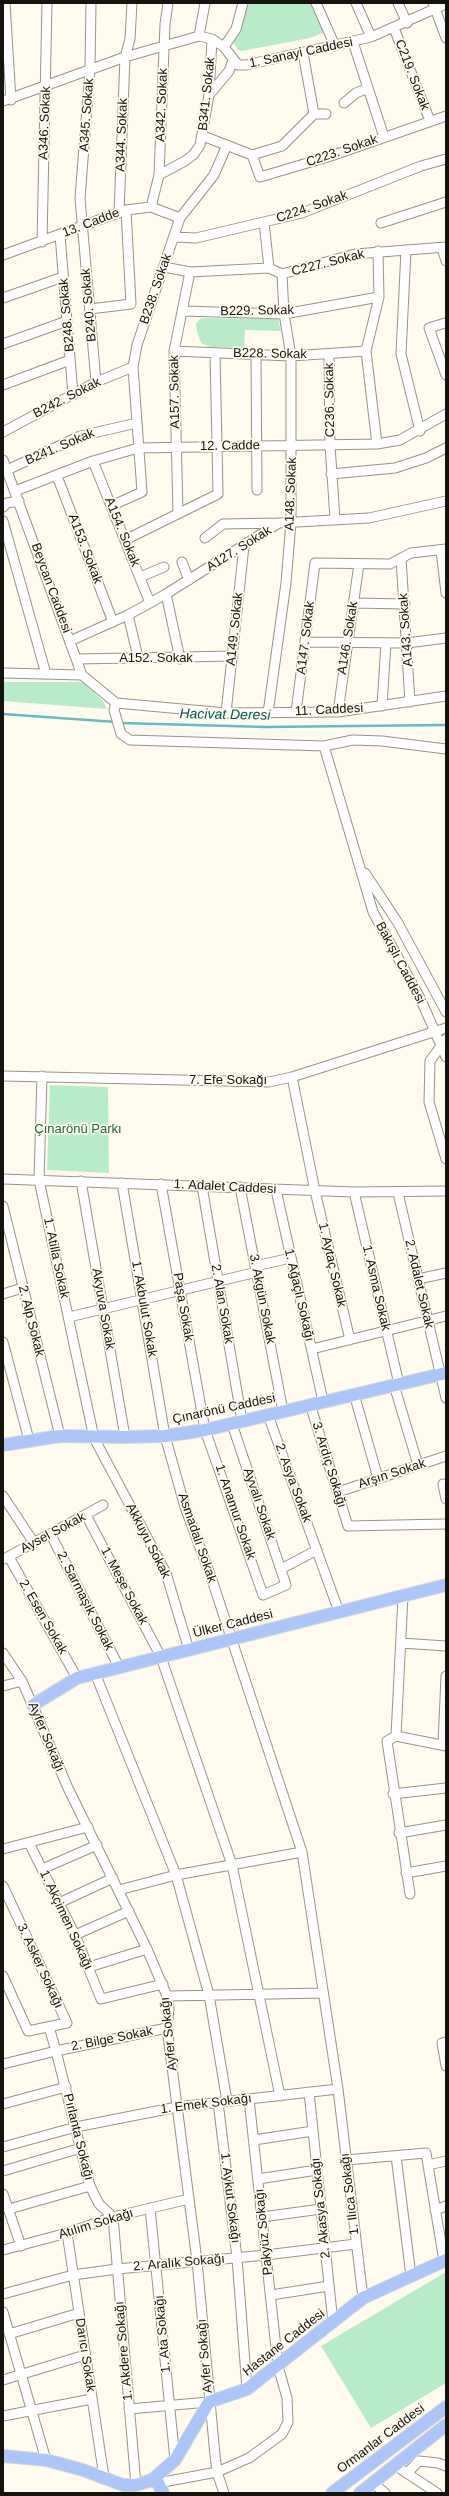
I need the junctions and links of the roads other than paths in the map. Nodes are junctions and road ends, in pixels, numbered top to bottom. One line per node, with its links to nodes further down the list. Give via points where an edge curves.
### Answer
1 (5, 3): 13 (street)
2 (47, 3): 29 (street, A346. Sokak)
3 (90, 3): 28 (street, A345. Sokak)
4 (132, 3): 26 (street, A344. Sokak, via 130,39)
5 (168, 3): 21 (street, A342. Sokak)
6 (205, 3): 16 (street)
7 (243, 3): 23 (street, via 236,29)
8 (316, 3): 22 (street)
9 (356, 3): 17 (street)
10 (398, 3): 14 (street)
11 (446, 4): 12 (street, 1. Sanayi Caddesi)
12 (435, 6): 14 (street, 1. Sanayi Caddesi); 18 (street)
13 (4, 19): 25 (street)
14 (407, 23): 15 (street, 1. Sanayi Caddesi)
15 (394, 28): 17 (street, 1. Sanayi Caddesi); 37 (street, C219. Sokak)
16 (199, 36): 19 (street, 1. Sanayi Caddesi); 21 (street, 1. Sanayi Caddesi)
17 (371, 37): 20 (street, 1. Sanayi Caddesi)
18 (446, 38)
19 (212, 39): 23 (street, 1. Sanayi Caddesi); 31 (street, B341. Sokak)
20 (353, 42): 22 (street, 1. Sanayi Caddesi); 30 (street)
21 (164, 45): 26 (street, 1. Sanayi Caddesi); 43 (street, A342. Sokak)
22 (335, 46): 24 (street, 1. Sanayi Caddesi)
23 (224, 47): 27 (street, 1. Sanayi Caddesi)
24 (303, 53): 27 (street, 1. Sanayi Caddesi, via 246,65 238,65); 34 (street)
25 (5, 56): 32 (street)
26 (125, 57): 28 (street, 1. Sanayi Caddesi); 46 (street, A344. Sokak)
27 (233, 60): 31 (street, via 229,71)
28 (90, 70): 29 (street, 1. Sanayi Caddesi); 50 (street, A345. Sokak, via 80,198)
29 (46, 87): 32 (street, 1. Sanayi Caddesi); 53 (street, A346. Sokak)
30 (368, 88): 33 (street, via 356,93); 39 (street)
31 (209, 95): 38 (street, B341. Sokak)
32 (7, 101)
33 (344, 103)
34 (314, 114): 35 (street); 41 (street, via 282,146)
35 (326, 114)
36 (446, 116): 37 (street, C223. Sokak)
37 (430, 122): 39 (street, C223. Sokak)
38 (203, 136): 40 (street); 43 (street, B341. Sokak, via 194,154)
39 (384, 137): 41 (street, C223. Sokak, via 260,177)
40 (227, 145): 41 (street); 47 (street, B238. Sokak, via 214,175)
41 (252, 155)
42 (446, 159): 48 (street, C224. Sokak, via 421,166 302,213)
43 (159, 175): 45 (street, A342. Sokak)
44 (446, 202): 49 (street)
45 (151, 207): 46 (street, 13. Cadde); 47 (street, 13. Cadde)
46 (122, 211): 50 (street, 13. Cadde); 66 (street, A344. Sokak, via 131,304)
47 (180, 218): 52 (street, B238. Sokak)
48 (264, 222): 52 (street, C224. Sokak, via 196,238); 60 (street)
49 (380, 223)
50 (82, 227): 51 (street, 13. Cadde); 66 (street, B240. Sokak)
51 (60, 235): 53 (street, 13. Cadde); 63 (street, B248. Sokak)
52 (174, 237): 59 (street, B238. Sokak)
53 (42, 242): 57 (street, 13. Cadde)
54 (444, 247): 55 (street, C227. Sokak); 58 (street)
55 (406, 250): 56 (street, C227. Sokak); 86 (street, via 401,354)
56 (378, 251): 62 (street, C227. Sokak, via 332,259); 64 (street)
57 (3, 255)
58 (446, 261)
59 (164, 267): 61 (street, C227. Sokak); 79 (street, B238. Sokak)
60 (269, 268): 61 (street, C227. Sokak); 62 (street, C227. Sokak)
61 (190, 272): 67 (street, A157. Sokak)
62 (282, 274): 68 (street, A148. Sokak)
63 (64, 277): 65 (street); 69 (street, B248. Sokak)
64 (379, 297): 68 (street, B229. Sokak); 73 (street)
65 (3, 298)
66 (90, 309): 81 (street, B240. Sokak)
67 (183, 311): 68 (street, B229. Sokak); 72 (street, A157. Sokak)
68 (284, 314): 77 (street, A148. Sokak)
69 (67, 320): 71 (street); 78 (street, B248. Sokak)
70 (445, 323): 80 (street, via 429,328)
71 (3, 344)
72 (174, 351): 74 (street, B228. Sokak); 93 (street, A157. Sokak)
73 (366, 351): 75 (street, B228. Sokak); 88 (street)
74 (215, 353): 76 (street, B228. Sokak); 90 (street)
75 (329, 354): 77 (street, B228. Sokak); 89 (street, C236. Sokak)
76 (256, 355): 77 (street, B228. Sokak); 91 (street)
77 (291, 356): 92 (street, A148. Sokak)
78 (70, 360): 82 (street); 83 (street, B248. Sokak)
79 (133, 367): 81 (street, B242. Sokak); 85 (street, B238. Sokak)
80 (446, 375)
81 (96, 382): 83 (street, B242. Sokak)
82 (3, 386)
83 (73, 395): 87 (street, B242. Sokak)
84 (446, 414): 86 (street, 12. Cadde)
85 (137, 423): 94 (street, B238. Sokak); 98 (street, B241. Sokak, via 80,436)
86 (420, 431): 88 (street, 12. Cadde, via 400,440)
87 (3, 432)
88 (377, 444): 89 (street, 12. Cadde)
89 (330, 445): 92 (street, 12. Cadde); 99 (street, C236. Sokak)
90 (217, 446): 91 (street, 12. Cadde); 93 (street, 12. Cadde); 107 (street, via 218,494)
91 (256, 446): 92 (street, 12. Cadde); 101 (street)
92 (292, 446): 110 (street, A148. Sokak)
93 (176, 447): 94 (street, 12. Cadde); 107 (street, A157. Sokak)
94 (138, 448): 97 (street, 12. Cadde); 105 (street, B238. Sokak, via 142,492)
95 (446, 448): 99 (street, via 426,458 394,468)
96 (3, 460): 98 (street, Beycan Caddesi)
97 (93, 461): 100 (street, 12. Cadde); 105 (street, A154. Sokak)
98 (7, 470): 102 (street, Beycan Caddesi)
99 (331, 474): 108 (street, C236. Sokak)
100 (56, 476): 102 (street, 12. Cadde); 128 (street, A153. Sokak)
101 (257, 490)
102 (15, 491): 104 (street, Beycan Caddesi)
103 (446, 501): 108 (street, A127. Sokak, via 376,517)
104 (19, 502): 106 (street, via 7,503); 130 (street, Beycan Caddesi)
105 (112, 506): 113 (street, A154. Sokak)
106 (3, 507)
107 (178, 514): 113 (street)
108 (334, 519): 110 (street, A127. Sokak)
109 (3, 522): 140 (street)
110 (291, 522): 111 (street, A127. Sokak); 149 (street, A148. Sokak, via 286,583)
111 (279, 523): 112 (street, via 223,524); 114 (street, A127. Sokak)
112 (206, 538)
113 (125, 540): 120 (street, A154. Sokak)
114 (244, 546): 121 (street, A127. Sokak); 135 (street, A149. Sokak)
115 (443, 550): 116 (street, via 411,554); 122 (street)
116 (401, 558): 118 (street, via 390,564); 126 (street, A143. Sokak)
117 (182, 562): 121 (street)
118 (359, 564): 125 (street, A146. Sokak); 131 (street, A147. Sokak, via 315,563)
119 (164, 567): 120 (street)
120 (140, 577): 124 (street, A154. Sokak)
121 (189, 580): 123 (street, A127. Sokak)
122 (446, 593)
123 (166, 594): 124 (street, A127. Sokak); 138 (street)
124 (150, 602): 127 (street, A127. Sokak)
125 (354, 603): 126 (street); 132 (street, A146. Sokak)
126 (405, 604): 134 (street, A143. Sokak)
127 (128, 615): 128 (street, A127. Sokak); 136 (street)
128 (113, 622): 130 (street, A127. Sokak)
129 (446, 638): 134 (street)
130 (70, 641): 137 (street, Beycan Caddesi)
131 (306, 642): 132 (street); 147 (street, A147. Sokak)
132 (347, 643): 133 (street); 148 (street, A146. Sokak)
133 (386, 643): 134 (street); 144 (street)
134 (407, 643): 143 (street, A143. Sokak)
135 (233, 656): 138 (street, A152. Sokak); 146 (street, A149. Sokak)
136 (138, 657): 137 (street, A152. Sokak); 138 (street, A152. Sokak)
137 (78, 659): 141 (street, Beycan Caddesi)
138 (180, 659)
139 (3, 673): 140 (street)
140 (46, 674): 141 (street)
141 (82, 675): 145 (street)
142 (446, 696): 143 (street, 11. Caddesi)
143 (410, 702): 144 (street, 11. Caddesi)
144 (382, 706): 148 (street, 11. Caddesi)
145 (115, 707): 146 (street, 11. Caddesi); 150 (street, via 121,734 130,740)
146 (226, 712): 149 (street, 11. Caddesi)
147 (296, 712): 148 (street, 11. Caddesi); 149 (street, 11. Caddesi)
148 (338, 712)
149 (268, 713)
150 (324, 746): 151 (street, via 353,740); 152 (street, Bakışlı Caddesi)
151 (446, 749)
152 (361, 867): 153 (street, Bakışlı Caddesi, via 398,923); 155 (street, Bakışlı Caddesi, via 373,912 421,1000)
153 (446, 1012)
154 (446, 1028): 155 (street, 7. Efe Sokağı)
155 (434, 1030): 156 (street, Bakışlı Caddesi); 160 (street, 7. Efe Sokağı)
156 (444, 1043): 157 (street, Bakışlı Caddesi); 161 (street, via 430,1061 429,1102)
157 (446, 1057)
158 (3, 1076): 159 (street, 7. Efe Sokağı)
159 (42, 1076): 160 (street, 7. Efe Sokağı, via 251,1082); 163 (street, 1. Atilla Sokak)
160 (292, 1077): 170 (street, 1. Aytaç Sokak)
161 (446, 1158)
162 (3, 1179): 163 (street, 1. Adalet Caddesi)
163 (40, 1180): 164 (street, 1. Adalet Caddesi); 186 (street, 1. Atilla Sokak)
164 (81, 1181): 165 (street, 1. Adalet Caddesi); 184 (street, Akyuva Sokak)
165 (122, 1183): 166 (street, 1. Adalet Caddesi); 183 (street, 1. Akbulut Sokak)
166 (161, 1184): 167 (street, 1. Adalet Caddesi); 181 (street, Paşa Sokak)
167 (202, 1186): 168 (street, 1. Adalet Caddesi); 179 (street, 2. Alan Sokak)
168 (240, 1187): 169 (street, 1. Adalet Caddesi); 176 (street, 3. Akgün Sokak)
169 (276, 1190): 170 (street, 1. Adalet Caddesi); 175 (street, 1. Ağaçlı Sokağı)
170 (315, 1191): 172 (street, 1. Adalet Caddesi); 189 (street, 1. Aytaç Sokak)
171 (446, 1191): 173 (street, 1. Adalet Caddesi)
172 (354, 1192): 173 (street, 1. Adalet Caddesi); 188 (street, 1. Asma Sokak)
173 (398, 1193): 178 (street, 2. Adalet Sokak)
174 (3, 1206): 180 (street, 2. Alp Sokak)
175 (291, 1258): 176 (street); 191 (street, 1. Ağaçlı Sokağı)
176 (256, 1269): 179 (street); 198 (street, 3. Akgün Sokak)
177 (446, 1273): 178 (street)
178 (418, 1280): 187 (street, 2. Adalet Sokak)
179 (218, 1281): 181 (street); 200 (street, 2. Alan Sokak)
180 (22, 1288): 182 (street); 202 (street, 2. Alp Sokak)
181 (180, 1290): 183 (street); 201 (street, Paşa Sokak)
182 (3, 1294)
183 (142, 1300): 184 (street); 203 (street, 1. Akbulut Sokak)
184 (103, 1309): 186 (street); 204 (street, Akyuva Sokak)
185 (446, 1316): 187 (street)
186 (69, 1317): 205 (street, 1. Atilla Sokak)
187 (428, 1321): 188 (street); 192 (street, 2. Adalet Sokak)
188 (387, 1331): 189 (street); 193 (street, 1. Asma Sokak)
189 (350, 1340): 191 (street)
190 (3, 1342): 206 (street)
191 (312, 1349): 196 (street, 1. Ağaçlı Sokağı)
192 (443, 1374): 193 (main road, Çınarönü Caddesi); 195 (street, 2. Adalet Sokak)
193 (396, 1384): 194 (main road, Çınarönü Caddesi); 209 (street, 1. Asma Sokak)
194 (354, 1394): 196 (main road, Çınarönü Caddesi); 210 (street)
195 (446, 1398)
196 (323, 1400): 197 (main road, Çınarönü Caddesi)
197 (310, 1404): 198 (main road, Çınarönü Caddesi); 212 (street, 3. Ardıç Sokağı)
198 (283, 1411): 199 (main road, Çınarönü Caddesi)
199 (268, 1415): 200 (main road, Çınarönü Caddesi); 220 (street, 2. Asya Sokak)
200 (237, 1423): 201 (main road, Çınarönü Caddesi); 222 (street, Ayvalı Sokak)
201 (205, 1430): 203 (main road, Çınarönü Caddesi); 223 (street, 1. Anamur Sokak, via 263,1595)
202 (60, 1436): 205 (main road, Çınarönü Caddesi); 206 (main road, Çınarönü Caddesi)
203 (165, 1436): 204 (main road, Çınarönü Caddesi); 227 (street, Asmadalı Sokak, via 185,1507 211,1577)
204 (125, 1437): 205 (main road, Çınarönü Caddesi)
205 (94, 1438): 230 (street, Akkuyu Sokak, via 166,1573)
206 (29, 1440): 207 (main road, Çınarönü Caddesi)
207 (3, 1445)
208 (446, 1456): 209 (street, Arşın Sokak)
209 (418, 1465): 210 (street, Arşın Sokak)
210 (378, 1478): 212 (street, Arşın Sokak)
211 (443, 1484): 214 (street)
212 (338, 1492): 217 (street, 3. Ardıç Sokağı, via 348,1526)
213 (3, 1496): 219 (street)
214 (446, 1498)
215 (103, 1505): 216 (street, Aysel Sokak)
216 (86, 1516): 218 (street, Aysel Sokak); 232 (street, 1. Meşe Sokak)
217 (446, 1524)
218 (51, 1535): 219 (street, Aysel Sokak); 233 (street, 2. Sarmaşık Sokak)
219 (34, 1543): 221 (street, Aysel Sokak)
220 (317, 1550): 222 (street); 226 (street, 2. Asya Sokak)
221 (6, 1558): 236 (street, 2. Esen Sokak)
222 (281, 1569): 223 (street, Ayvalı Sokak)
223 (286, 1585)
224 (446, 1585): 225 (main road, Ülker Caddesi)
225 (403, 1596): 226 (main road, Ülker Caddesi); 228 (street)
226 (339, 1612): 227 (main road, Ülker Caddesi)
227 (230, 1639): 230 (main road, Ülker Caddesi); 250 (street, Asmadalı Sokak)
228 (401, 1643): 229 (street); 240 (street)
229 (446, 1646)
230 (189, 1650): 232 (main road, Ülker Caddesi)
231 (3, 1653): 237 (street, Ayfer Sokağı)
232 (161, 1657): 233 (main road, Ülker Caddesi); 251 (street, 1. Meşe Sokak)
233 (119, 1667): 234 (main road, Ülker Caddesi)
234 (95, 1673): 236 (main road, Ülker Caddesi); 255 (street, 1. Aykut Sokağı)
235 (446, 1676): 241 (street)
236 (77, 1678): 239 (main road, Ülker Caddesi)
237 (22, 1681): 238 (street); 239 (street, Ayfer Sokağı)
238 (3, 1686)
239 (33, 1705): 245 (street, Ayfer Sokağı, via 68,1788)
240 (396, 1736): 241 (street); 243 (street, via 387,1741)
241 (444, 1745)
242 (446, 1788): 243 (street)
243 (393, 1794): 246 (street)
244 (446, 1825): 246 (street)
245 (88, 1827): 247 (street); 248 (street, Ayfer Sokağı)
246 (399, 1832): 254 (street)
247 (29, 1842): 249 (street); 253 (street, 1. Akçimen Sokağı)
248 (97, 1845): 253 (street); 256 (street, Ayfer Sokağı)
249 (3, 1848)
250 (302, 1852): 251 (street); 267 (street, 1. Ilıca Sokağı)
251 (232, 1865): 255 (street); 268 (street, 1. Meşe Sokak)
252 (446, 1866): 254 (street)
253 (42, 1869): 260 (street, 1. Akçimen Sokağı)
254 (406, 1873): 259 (street)
255 (176, 1875): 258 (street); 269 (street, 1. Aykut Sokağı)
256 (113, 1878): 258 (street, Ayfer Sokağı); 260 (street)
257 (3, 1886): 271 (street, 3. Asker Sokağı, via 67,2023)
258 (119, 1890): 261 (street, Ayfer Sokağı)
259 (410, 1894)
260 (59, 1903): 262 (street, 1. Akçimen Sokağı)
261 (129, 1911): 262 (street); 263 (street, Ayfer Sokağı)
262 (75, 1935): 264 (street, 1. Akçimen Sokağı)
263 (147, 1949): 264 (street); 266 (street, Ayfer Sokağı)
264 (89, 1967): 266 (street, 1. Akçimen Sokağı, via 102,1999)
265 (3, 1976): 271 (street, via 28,2031)
266 (163, 1984): 270 (street, Ayfer Sokağı)
267 (323, 1993): 268 (street); 278 (street, 1. Ilıca Sokağı)
268 (260, 1994): 269 (street); 280 (street, 1. Meşe Sokak)
269 (209, 1995): 270 (street); 282 (street, 1. Aykut Sokağı)
270 (167, 1996): 272 (street, Ayfer Sokağı)
271 (49, 2027): 274 (street, Pırlanta Sokağı)
272 (168, 2028): 274 (street, 2. Bilge Sokak); 284 (street, Ayfer Sokağı)
273 (444, 2042): 276 (street)
274 (56, 2051): 275 (street, 2. Bilge Sokak); 277 (street, Pırlanta Sokağı)
275 (3, 2064)
276 (446, 2066)
277 (66, 2088): 283 (street); 285 (street, Pırlanta Sokağı)
278 (338, 2089): 279 (street, 1. Emek Sokağı); 291 (street, 1. Ilıca Sokağı)
279 (309, 2092): 280 (street, 1. Emek Sokağı); 286 (street, 2. Akasya Sokağı)
280 (280, 2096): 281 (street, 1. Emek Sokağı)
281 (249, 2099): 282 (street, 1. Emek Sokağı); 287 (street, Pakyüz Sokağı)
282 (222, 2102): 284 (street, 1. Emek Sokağı); 313 (street, 1. Aykut Sokağı)
283 (3, 2104)
284 (178, 2107): 285 (street, 1. Emek Sokağı); 299 (street, Ayfer Sokağı)
285 (76, 2127): 288 (street, 1. Emek Sokağı); 289 (street, Pırlanta Sokağı)
286 (313, 2131): 287 (street); 294 (street, 2. Akasya Sokağı)
287 (254, 2140): 296 (street, Pakyüz Sokağı)
288 (3, 2147)
289 (81, 2148): 295 (street); 297 (street, Pırlanta Sokağı)
290 (396, 2156): 291 (street); 293 (street, via 426,2153); 319 (street)
291 (346, 2160): 308 (street, 1. Ilıca Sokağı)
292 (446, 2160): 293 (street)
293 (428, 2165): 304 (street)
294 (317, 2170): 296 (street); 303 (street, 2. Akasya Sokağı)
295 (3, 2171)
296 (258, 2179): 306 (street, Pakyüz Sokağı)
297 (90, 2186): 302 (street); 305 (street, Pırlanta Sokağı, via 99,2204)
298 (3, 2194): 302 (street)
299 (189, 2199): 301 (street, Atılım Sokağı); 314 (street, Ayfer Sokağı)
300 (446, 2206): 304 (street)
301 (150, 2208): 305 (street, Atılım Sokağı); 316 (street, 1. Ata Sokağı)
302 (9, 2209): 309 (street)
303 (321, 2209): 306 (street); 310 (street, 2. Akasya Sokağı)
304 (435, 2210): 315 (street)
305 (113, 2217): 307 (street, Atılım Sokağı); 317 (street, 1. Akdere Sokağı)
306 (262, 2217): 312 (street, Pakyüz Sokağı)
307 (67, 2233): 309 (street, Atılım Sokağı); 318 (street, Darıcı Sokak)
308 (356, 2244): 310 (street, 2. Aralık Sokağı); 323 (street, 1. Ilıca Sokağı)
309 (21, 2246): 311 (street, Atılım Sokağı)
310 (325, 2248): 312 (street, 2. Aralık Sokağı); 320 (street, 2. Akasya Sokağı)
311 (3, 2250)
312 (266, 2255): 313 (street, 2. Aralık Sokağı); 322 (street, Pakyüz Sokağı)
313 (237, 2258): 314 (street, 2. Aralık Sokağı); 332 (street, 1. Aykut Sokağı)
314 (197, 2261): 316 (street, 2. Aralık Sokağı); 334 (street, Ayfer Sokağı)
315 (445, 2261): 319 (main road, Hastane Caddesi)
316 (156, 2265): 317 (street, 2. Aralık Sokağı); 335 (street, 1. Ata Sokağı)
317 (117, 2269): 318 (street, 2. Aralık Sokağı); 337 (street, 1. Akdere Sokağı)
318 (73, 2275): 321 (street, 2. Aralık Sokağı); 325 (street, Darıcı Sokak)
319 (411, 2276): 323 (main road, Hastane Caddesi)
320 (329, 2286): 322 (street); 326 (street, 2. Akasya Sokağı)
321 (3, 2294)
322 (271, 2295): 329 (street, Pakyüz Sokağı)
323 (363, 2298): 326 (main road, Hastane Caddesi)
324 (3, 2312): 327 (street)
325 (79, 2313): 327 (street); 328 (street, Darıcı Sokak)
326 (333, 2323): 329 (main road, Hastane Caddesi)
327 (9, 2334): 330 (street)
328 (85, 2355): 330 (street); 333 (street, Darıcı Sokak)
329 (278, 2366): 332 (main road, Hastane Caddesi); 348 (street, Pakyüz Sokağı, via 289,2410 288,2422 282,2434 249,2458)
330 (22, 2375): 331 (street); 338 (street)
331 (3, 2380)
332 (247, 2389): 334 (main road, Hastane Caddesi)
333 (92, 2399): 338 (street); 350 (street, Darıcı Sokak)
334 (209, 2402): 335 (street); 345 (main road); 348 (street, Ayfer Sokağı)
335 (169, 2405): 337 (street); 345 (street, 1. Ata Sokağı)
336 (446, 2406): 341 (main road, Ormanlar Caddesi)
337 (130, 2409): 352 (street, 1. Akdere Sokağı)
338 (33, 2411): 339 (street); 344 (street)
339 (3, 2416)
340 (446, 2425): 342 (main road)
341 (406, 2437): 342 (main road); 356 (main road, Ormanlar Caddesi)
342 (416, 2450): 346 (main road)
343 (3, 2456): 344 (main road)
344 (46, 2460): 350 (main road)
345 (175, 2460): 353 (main road)
346 (396, 2466): 349 (street); 351 (main road)
347 (446, 2466): 349 (street, via 419,2461)
348 (217, 2472): 353 (street, Pakyüz Sokağı); 355 (street, Ayfer Sokağı)
349 (408, 2472): 354 (street)
350 (104, 2477): 352 (main road, via 123,2485)
351 (373, 2483): 357 (main road); 358 (street)
352 (136, 2485): 353 (main road)
353 (158, 2486)
354 (432, 2491)
355 (224, 2493)
356 (332, 2493)
357 (360, 2493)
358 (385, 2493)

